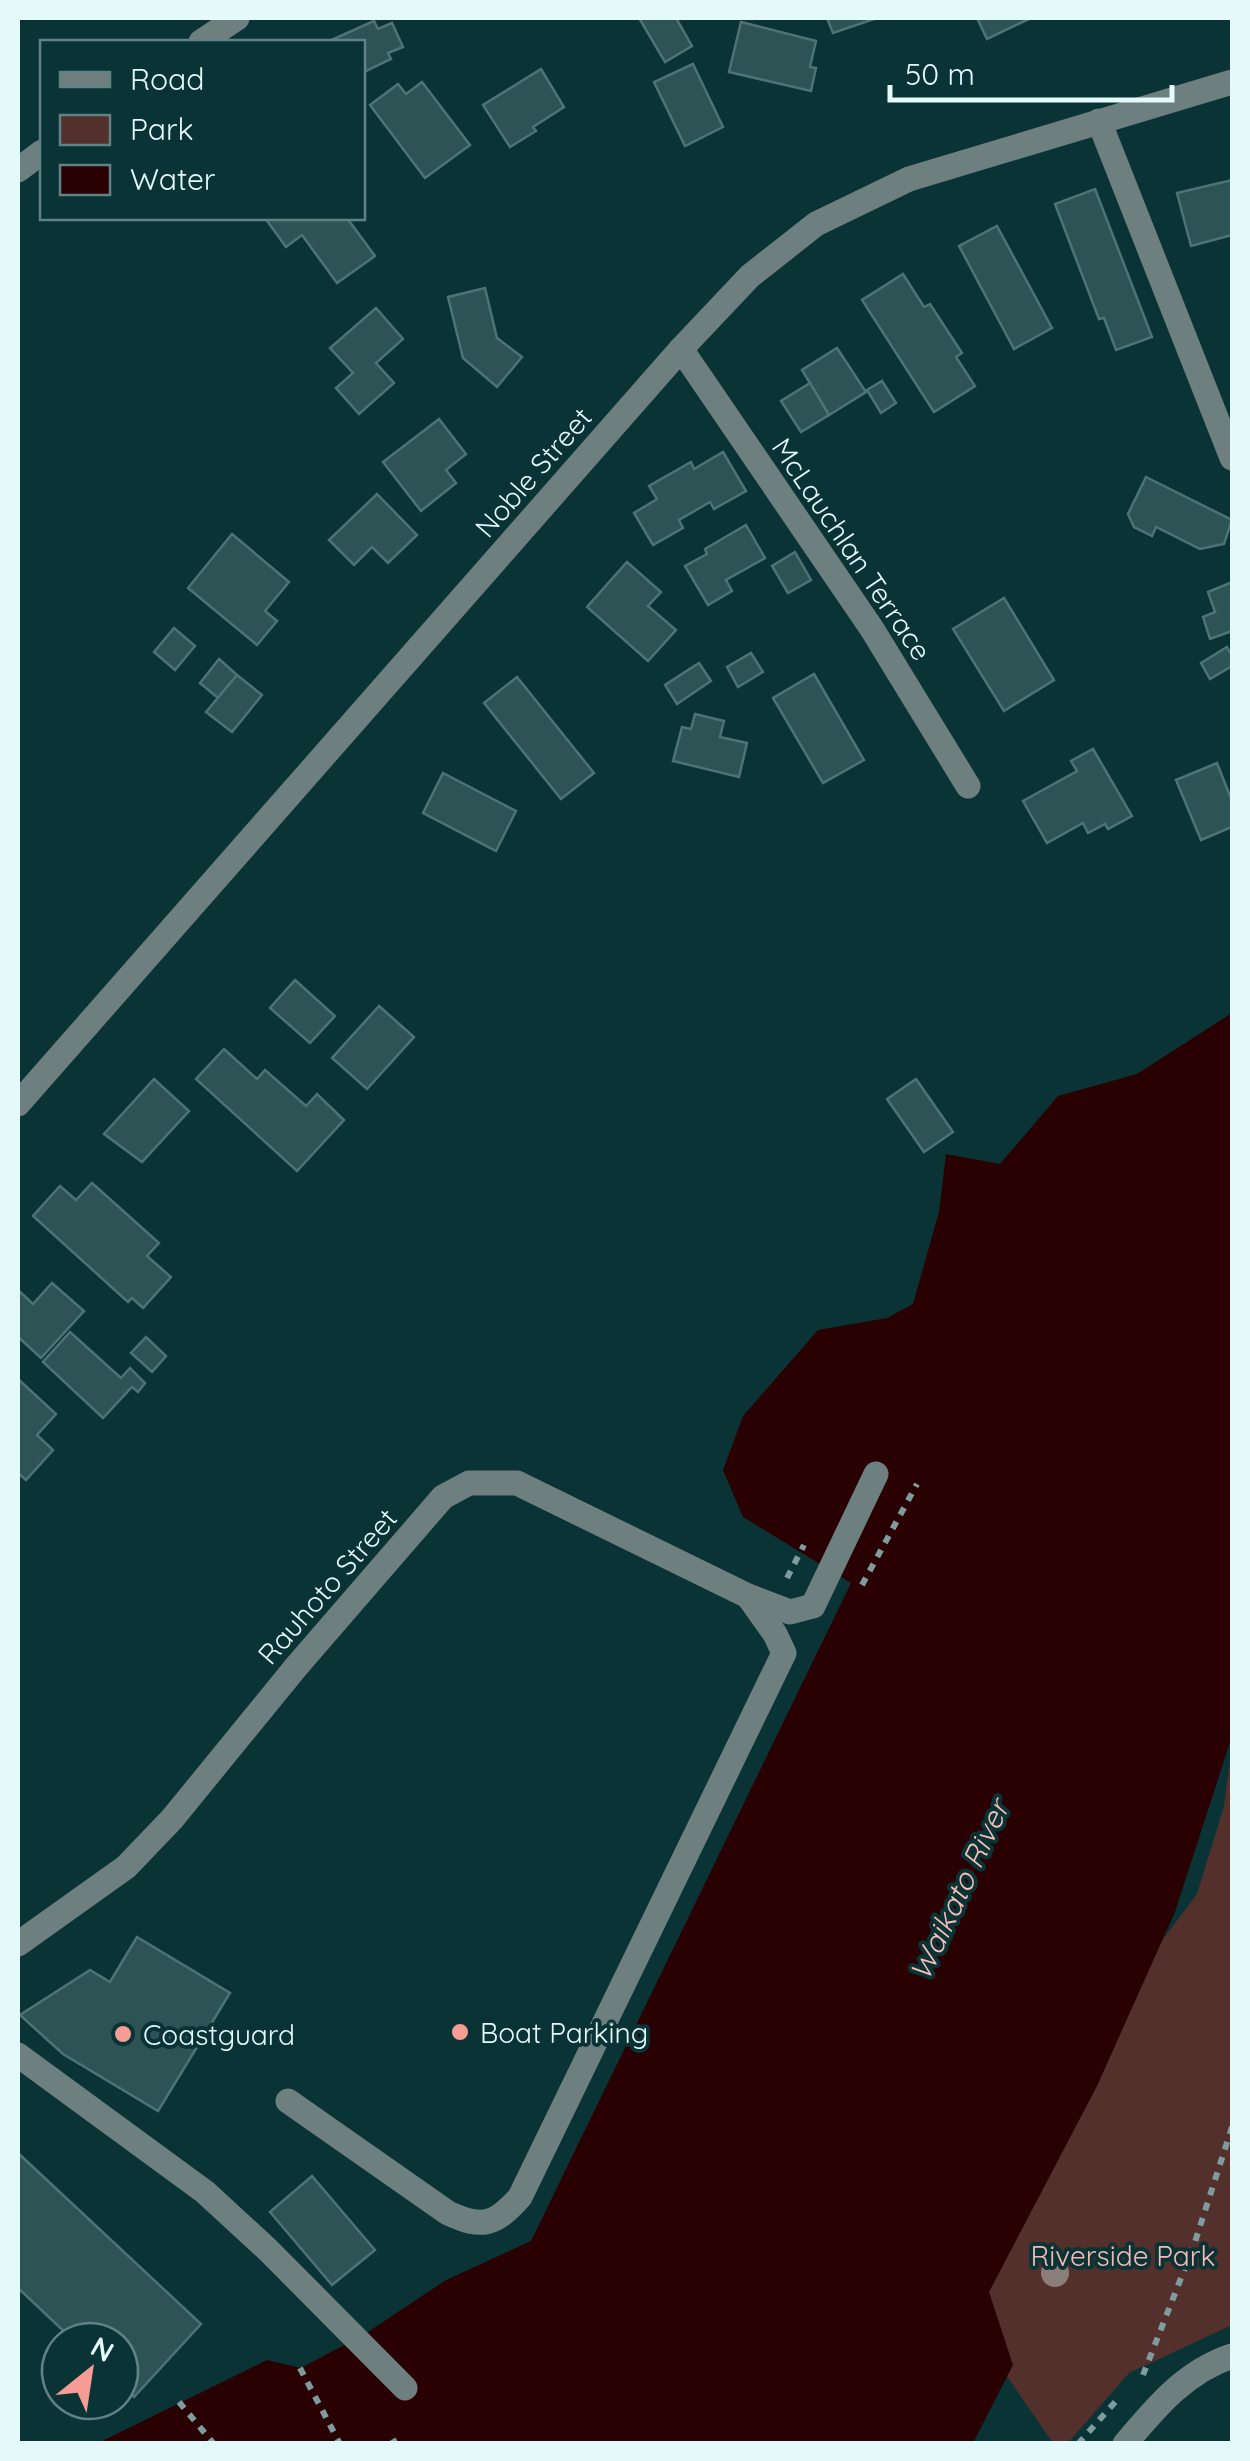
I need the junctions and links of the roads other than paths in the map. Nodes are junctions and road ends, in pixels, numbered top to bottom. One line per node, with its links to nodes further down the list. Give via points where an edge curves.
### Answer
1 (237, 18): 2 (street)
2 (204, 40)
3 (1232, 82): 4 (street, Noble Street)
4 (1098, 121): 7 (street, Noble Street, via 909,180 816,224 750,276); 8 (street)
5 (40, 154): 6 (street)
6 (18, 170)
7 (681, 349): 9 (street, McLauchlan Terrace, via 872,629); 10 (street, Noble Street)
8 (1232, 458)
9 (968, 786)
10 (18, 1104)
11 (876, 1474): 12 (street, Rauhoto Street, via 813,1606 790,1612)
12 (748, 1596): 13 (street, Rauhoto Street, via 517,1483 469,1483 443,1497 126,1868); 15 (street, via 784,1653 520,2197 506,2213 489,2223 448,2213)
13 (18, 1944)
14 (18, 2056): 17 (street, via 205,2192)
15 (288, 2101)
16 (1232, 2356): 18 (street, via 1208,2364 1174,2390)
17 (405, 2388)
18 (1125, 2444)

